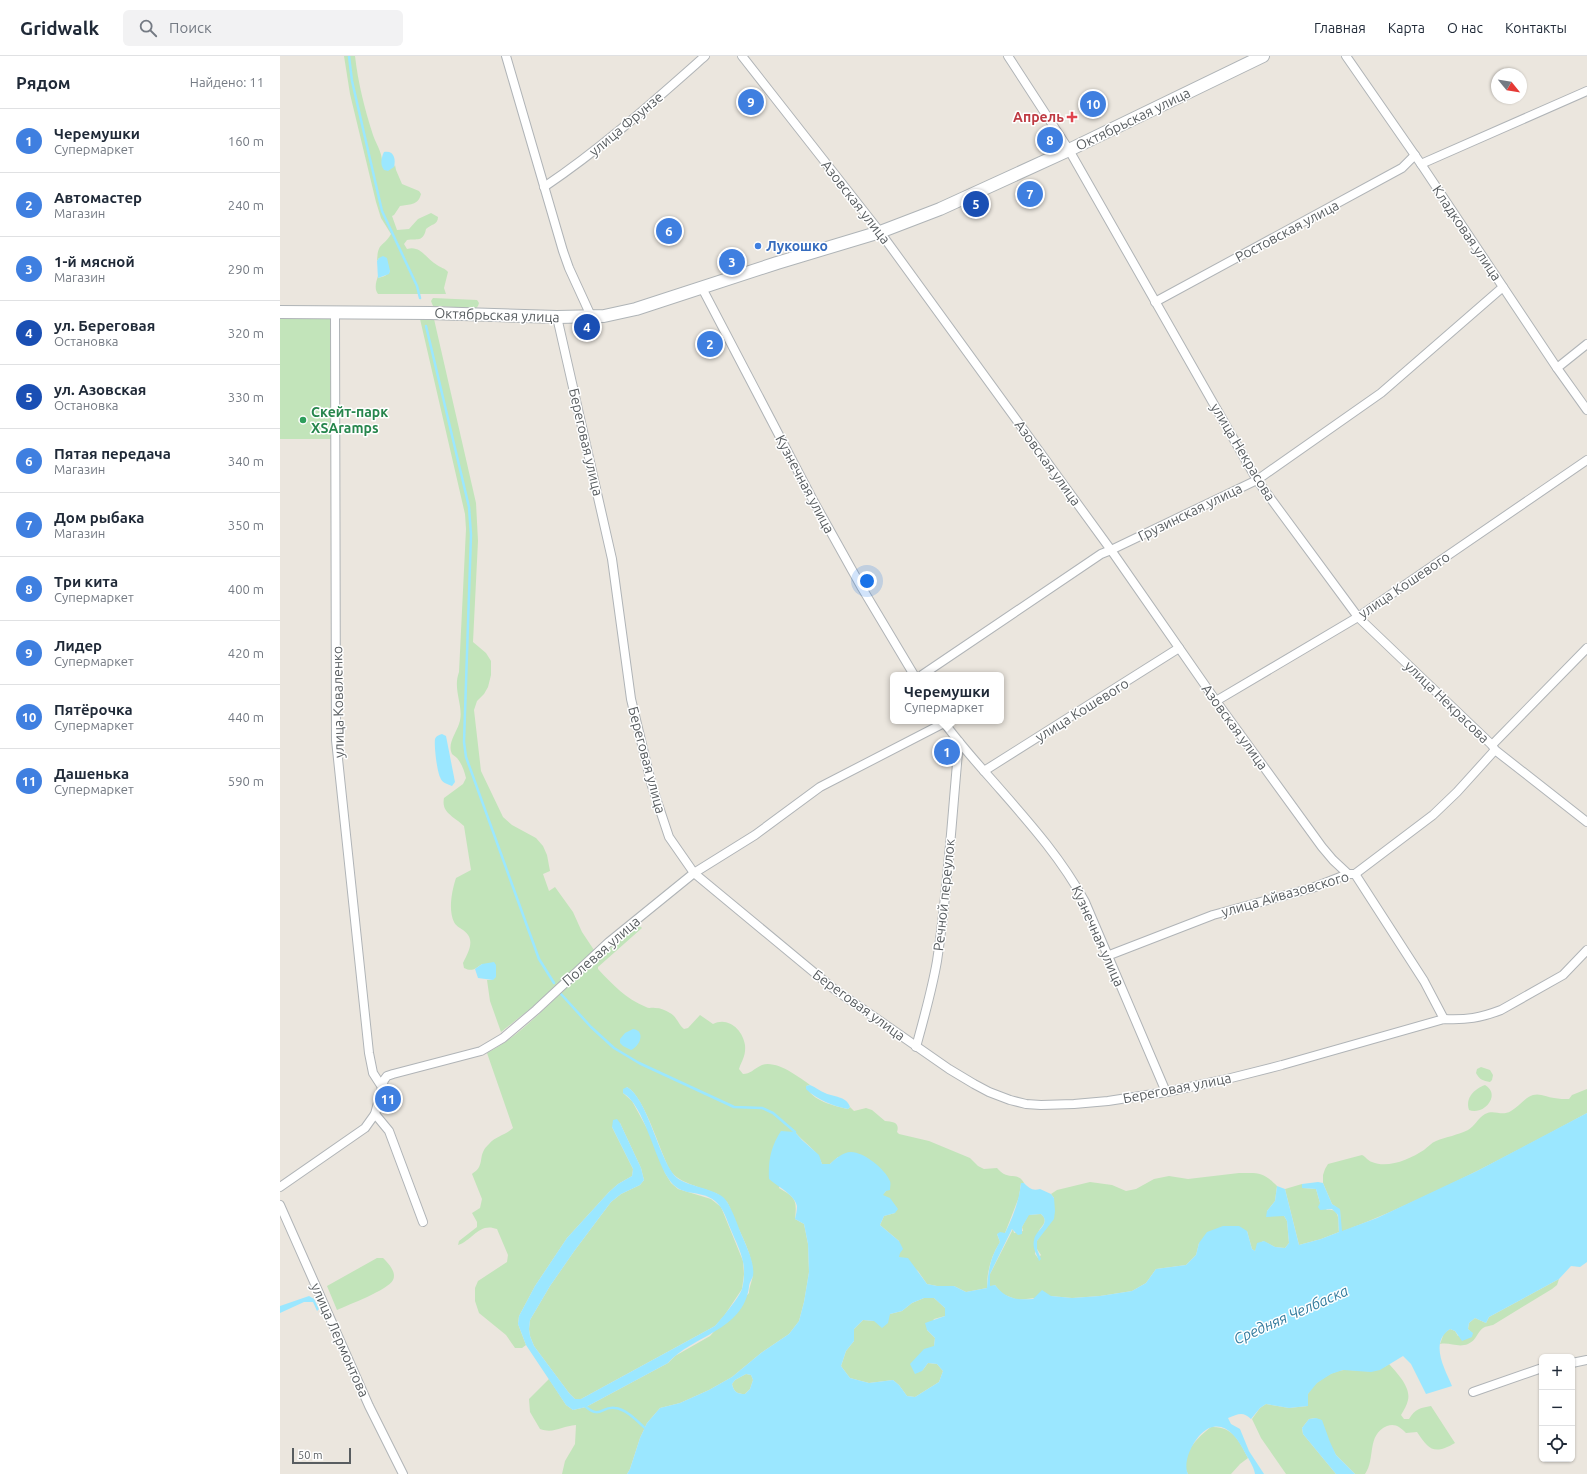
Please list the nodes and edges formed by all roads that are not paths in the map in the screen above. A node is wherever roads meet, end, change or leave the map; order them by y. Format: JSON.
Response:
{"nodes":[{"id":1,"x":506,"y":56,"type":"edge"},
{"id":2,"x":705,"y":56,"type":"edge"},
{"id":3,"x":742,"y":56,"type":"edge"},
{"id":4,"x":1008,"y":56,"type":"edge"},
{"id":5,"x":1264,"y":56,"type":"edge"},
{"id":6,"x":1346,"y":56,"type":"edge"},
{"id":7,"x":1587,"y":91,"type":"edge"},
{"id":8,"x":1068,"y":150,"type":"junction"},
{"id":9,"x":1415,"y":155,"type":"junction"},
{"id":10,"x":1420,"y":164,"type":"junction"},
{"id":11,"x":544,"y":187,"type":"junction"},
{"id":12,"x":880,"y":232,"type":"junction"},
{"id":13,"x":1503,"y":287,"type":"junction"},
{"id":14,"x":702,"y":288,"type":"junction"},
{"id":15,"x":1155,"y":302,"type":"junction"},
{"id":16,"x":280,"y":312,"type":"edge"},
{"id":17,"x":335,"y":313,"type":"junction"},
{"id":18,"x":591,"y":316,"type":"junction"},
{"id":19,"x":557,"y":317,"type":"junction"},
{"id":20,"x":1587,"y":344,"type":"edge"},
{"id":21,"x":1557,"y":368,"type":"junction"},
{"id":22,"x":1587,"y":410,"type":"edge"},
{"id":23,"x":1587,"y":460,"type":"edge"},
{"id":24,"x":1257,"y":480,"type":"junction"},
{"id":25,"x":1112,"y":550,"type":"junction"},
{"id":26,"x":1358,"y":617,"type":"junction"},
{"id":27,"x":1179,"y":648,"type":"junction"},
{"id":28,"x":1587,"y":648,"type":"edge"},
{"id":29,"x":912,"y":672,"type":"edge"},
{"id":30,"x":926,"y":672,"type":"edge"},
{"id":31,"x":1216,"y":701,"type":"junction"},
{"id":32,"x":940,"y":724,"type":"edge"},
{"id":33,"x":946,"y":724,"type":"edge"},
{"id":34,"x":959,"y":742,"type":"junction"},
{"id":35,"x":1494,"y":747,"type":"junction"},
{"id":36,"x":984,"y":771,"type":"junction"},
{"id":37,"x":1587,"y":822,"type":"edge"},
{"id":38,"x":694,"y":873,"type":"junction"},
{"id":39,"x":1352,"y":874,"type":"junction"},
{"id":40,"x":1587,"y":950,"type":"edge"},
{"id":41,"x":1108,"y":956,"type":"junction"},
{"id":42,"x":1444,"y":1019,"type":"junction"},
{"id":43,"x":916,"y":1047,"type":"junction"},
{"id":44,"x":382,"y":1087,"type":"junction"},
{"id":45,"x":1166,"y":1092,"type":"junction"},
{"id":46,"x":375,"y":1114,"type":"junction"},
{"id":47,"x":280,"y":1187,"type":"edge"},
{"id":48,"x":280,"y":1205,"type":"edge"},
{"id":49,"x":423,"y":1222,"type":"dead end"},
{"id":50,"x":1587,"y":1360,"type":"edge"},
{"id":51,"x":1575,"y":1362,"type":"edge"},
{"id":52,"x":1539,"y":1369,"type":"edge"},
{"id":53,"x":1473,"y":1392,"type":"dead end"},
{"id":54,"x":403,"y":1474,"type":"edge"}],
"edges":[{"from":1,"to":11,"type":"street"},
{"from":2,"to":11,"type":"street","name":"улица Фрунзе"},
{"from":3,"to":12,"type":"street","name":"Азовская улица"},
{"from":4,"to":8,"type":"street","name":"улица Некрасова"},
{"from":5,"to":8,"type":"street","name":"Октябрьская улица"},
{"from":6,"to":9,"type":"street","name":"Кладковая улица"},
{"from":7,"to":10,"type":"street"},
{"from":8,"to":12,"type":"street","name":"Октябрьская улица"},
{"from":8,"to":15,"type":"street","name":"улица Некрасова"},
{"from":9,"to":10,"type":"street","name":"Кладковая улица"},
{"from":9,"to":15,"type":"street","name":"Ростовская улица"},
{"from":10,"to":13,"type":"street","name":"Кладковая улица"},
{"from":11,"to":18,"type":"street"},
{"from":12,"to":14,"type":"street","name":"Октябрьская улица"},
{"from":12,"to":25,"type":"street","name":"Азовская улица"},
{"from":13,"to":21,"type":"street","name":"Кладковая улица"},
{"from":13,"to":24,"type":"street","name":"Грузинская улица"},
{"from":14,"to":18,"type":"street","name":"Октябрьская улица"},
{"from":14,"to":29,"type":"street","name":"Кузнечная улица"},
{"from":15,"to":24,"type":"street","name":"улица Некрасова"},
{"from":16,"to":17,"type":"street","name":"Октябрьская улица"},
{"from":17,"to":19,"type":"street","name":"Октябрьская улица"},
{"from":17,"to":44,"type":"street","name":"улица Коваленко"},
{"from":18,"to":19,"type":"street","name":"Октябрьская улица"},
{"from":19,"to":38,"type":"street","name":"Береговая улица"},
{"from":20,"to":21,"type":"street"},
{"from":21,"to":22,"type":"street","name":"Кладковая улица"},
{"from":23,"to":26,"type":"street","name":"улица Кошевого"},
{"from":24,"to":25,"type":"street","name":"Грузинская улица"},
{"from":24,"to":26,"type":"street","name":"улица Некрасова"},
{"from":25,"to":27,"type":"street","name":"Азовская улица"},
{"from":25,"to":30,"type":"street","name":"Грузинская улица"},
{"from":26,"to":31,"type":"street","name":"улица Кошевого"},
{"from":26,"to":35,"type":"street","name":"улица Некрасова"},
{"from":27,"to":31,"type":"street","name":"Азовская улица"},
{"from":27,"to":36,"type":"street","name":"улица Кошевого"},
{"from":28,"to":35,"type":"street","name":"улица Айвазовского"},
{"from":31,"to":39,"type":"street","name":"Азовская улица"},
{"from":32,"to":38,"type":"street","name":"Полевая улица"},
{"from":33,"to":34,"type":"street","name":"Кузнечная улица"},
{"from":34,"to":36,"type":"street","name":"Кузнечная улица"},
{"from":34,"to":43,"type":"street","name":"Речной переулок"},
{"from":35,"to":37,"type":"street","name":"улица Некрасова"},
{"from":35,"to":39,"type":"street","name":"улица Айвазовского"},
{"from":36,"to":41,"type":"street","name":"Кузнечная улица"},
{"from":38,"to":43,"type":"street","name":"Береговая улица"},
{"from":38,"to":44,"type":"street","name":"Полевая улица"},
{"from":39,"to":41,"type":"street","name":"улица Айвазовского"},
{"from":39,"to":42,"type":"street","name":"Азовская улица"},
{"from":40,"to":42,"type":"street","name":"Береговая улица"},
{"from":41,"to":45,"type":"street","name":"Кузнечная улица"},
{"from":42,"to":45,"type":"street","name":"Береговая улица"},
{"from":43,"to":45,"type":"street","name":"Береговая улица"},
{"from":44,"to":46,"type":"street","name":"Полевая улица"},
{"from":46,"to":47,"type":"street","name":"Полевая улица"},
{"from":46,"to":49,"type":"street"},
{"from":48,"to":54,"type":"street","name":"улица Лермонтова"},
{"from":50,"to":51,"type":"street"},
{"from":52,"to":53,"type":"street"}]}
